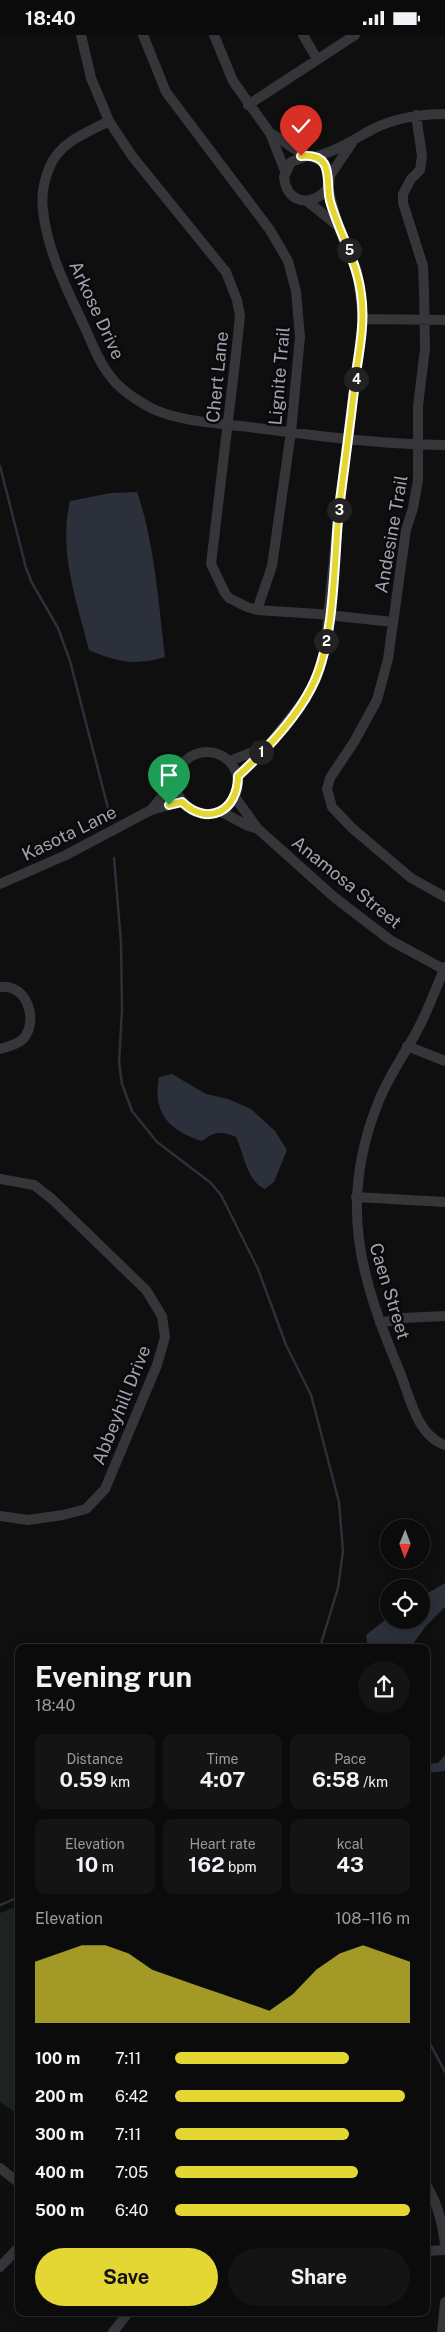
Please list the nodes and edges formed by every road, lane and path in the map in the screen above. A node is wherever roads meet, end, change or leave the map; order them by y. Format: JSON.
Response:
{"nodes":[{"id":1,"x":81,"y":35,"type":"edge"},
{"id":2,"x":143,"y":35,"type":"edge"},
{"id":3,"x":214,"y":35,"type":"edge"},
{"id":4,"x":303,"y":35,"type":"edge"},
{"id":5,"x":355,"y":35,"type":"edge"},
{"id":6,"x":317,"y":59,"type":"junction"},
{"id":7,"x":248,"y":105,"type":"junction"},
{"id":8,"x":445,"y":113,"type":"edge"},
{"id":9,"x":416,"y":115,"type":"junction"},
{"id":10,"x":109,"y":121,"type":"junction"},
{"id":11,"x":270,"y":133,"type":"junction"},
{"id":12,"x":352,"y":143,"type":"junction"},
{"id":13,"x":310,"y":156,"type":"junction"},
{"id":14,"x":285,"y":171,"type":"junction"},
{"id":15,"x":328,"y":182,"type":"junction"},
{"id":16,"x":307,"y":201,"type":"junction"},
{"id":17,"x":338,"y":226,"type":"junction"},
{"id":18,"x":363,"y":319,"type":"junction"},
{"id":19,"x":424,"y":320,"type":"junction"},
{"id":20,"x":445,"y":320,"type":"edge"},
{"id":21,"x":228,"y":424,"type":"junction"},
{"id":22,"x":291,"y":432,"type":"junction"},
{"id":23,"x":348,"y":438,"type":"junction"},
{"id":24,"x":418,"y":445,"type":"junction"},
{"id":25,"x":445,"y":445,"type":"edge"},
{"id":26,"x":257,"y":610,"type":"junction"},
{"id":27,"x":330,"y":615,"type":"junction"},
{"id":28,"x":393,"y":622,"type":"junction"},
{"id":29,"x":264,"y":747,"type":"junction"},
{"id":30,"x":230,"y":761,"type":"junction"},
{"id":31,"x":238,"y":776,"type":"junction"},
{"id":32,"x":176,"y":786,"type":"junction"},
{"id":33,"x":234,"y":796,"type":"junction"},
{"id":34,"x":182,"y":802,"type":"junction"},
{"id":35,"x":151,"y":810,"type":"junction"},
{"id":36,"x":222,"y":812,"type":"junction"},
{"id":37,"x":258,"y":829,"type":"junction"},
{"id":38,"x":0,"y":884,"type":"edge"},
{"id":39,"x":445,"y":897,"type":"edge"},
{"id":40,"x":445,"y":969,"type":"edge"},
{"id":41,"x":0,"y":987,"type":"edge"},
{"id":42,"x":407,"y":1046,"type":"junction"},
{"id":43,"x":0,"y":1049,"type":"edge"},
{"id":44,"x":445,"y":1061,"type":"edge"},
{"id":45,"x":0,"y":1179,"type":"edge"},
{"id":46,"x":356,"y":1197,"type":"junction"},
{"id":47,"x":445,"y":1202,"type":"edge"},
{"id":48,"x":445,"y":1316,"type":"edge"},
{"id":49,"x":380,"y":1323,"type":"junction"},
{"id":50,"x":445,"y":1445,"type":"edge"},
{"id":51,"x":0,"y":1516,"type":"edge"},
{"id":52,"x":0,"y":2168,"type":"edge"},
{"id":53,"x":15,"y":2180,"type":"edge"},
{"id":54,"x":430,"y":2191,"type":"edge"},
{"id":55,"x":445,"y":2244,"type":"edge"},
{"id":56,"x":445,"y":2250,"type":"edge"},
{"id":57,"x":15,"y":2251,"type":"edge"},
{"id":58,"x":430,"y":2251,"type":"edge"},
{"id":59,"x":0,"y":2267,"type":"edge"},
{"id":60,"x":445,"y":2302,"type":"edge"},
{"id":61,"x":126,"y":2316,"type":"edge"},
{"id":62,"x":114,"y":2332,"type":"edge"},
{"id":63,"x":442,"y":2332,"type":"edge"}],
"edges":[{"from":1,"to":10,"type":"street","name":"Chert Lane"},
{"from":2,"to":22,"type":"street","name":"Lignite Trail"},
{"from":3,"to":7,"type":"street"},
{"from":4,"to":6,"type":"street"},
{"from":5,"to":6,"type":"street"},
{"from":6,"to":7,"type":"street"},
{"from":7,"to":11,"type":"street"},
{"from":8,"to":9,"type":"street"},
{"from":9,"to":12,"type":"street"},
{"from":9,"to":19,"type":"street","name":"Andesine Trail"},
{"from":10,"to":21,"type":"street","name":"Chert Lane"},
{"from":10,"to":21,"type":"street","name":"Arkose Drive"},
{"from":11,"to":13,"type":"street"},
{"from":11,"to":14,"type":"street"},
{"from":12,"to":13,"type":"street"},
{"from":12,"to":15,"type":"street"},
{"from":13,"to":14,"type":"street"},
{"from":13,"to":15,"type":"street"},
{"from":14,"to":16,"type":"street"},
{"from":15,"to":16,"type":"street"},
{"from":15,"to":17,"type":"street"},
{"from":16,"to":17,"type":"street"},
{"from":17,"to":18,"type":"street"},
{"from":18,"to":19,"type":"street"},
{"from":18,"to":23,"type":"street"},
{"from":19,"to":20,"type":"street"},
{"from":19,"to":24,"type":"street","name":"Andesine Trail"},
{"from":21,"to":22,"type":"street","name":"Arkose Drive"},
{"from":21,"to":26,"type":"street","name":"Chert Lane"},
{"from":22,"to":23,"type":"street","name":"Arkose Drive"},
{"from":22,"to":26,"type":"street","name":"Lignite Trail"},
{"from":23,"to":24,"type":"street","name":"Arkose Drive"},
{"from":23,"to":27,"type":"street"},
{"from":24,"to":25,"type":"street","name":"Arkose Drive"},
{"from":24,"to":28,"type":"street","name":"Andesine Trail"},
{"from":26,"to":27,"type":"street","name":"Chert Lane"},
{"from":27,"to":28,"type":"street","name":"Chert Lane"},
{"from":27,"to":29,"type":"street"},
{"from":28,"to":39,"type":"street","name":"Andesine Trail"},
{"from":29,"to":30,"type":"street"},
{"from":29,"to":31,"type":"street"},
{"from":30,"to":31,"type":"street"},
{"from":30,"to":32,"type":"street"},
{"from":31,"to":33,"type":"street"},
{"from":32,"to":34,"type":"street"},
{"from":32,"to":35,"type":"street","name":"Kasota Lane"},
{"from":33,"to":36,"type":"street"},
{"from":33,"to":37,"type":"street","name":"Anamosa Street"},
{"from":34,"to":35,"type":"street","name":"Kasota Lane"},
{"from":34,"to":36,"type":"street"},
{"from":35,"to":38,"type":"street","name":"Kasota Lane"},
{"from":36,"to":37,"type":"street","name":"Anamosa Street"},
{"from":37,"to":40,"type":"street","name":"Anamosa Street"},
{"from":40,"to":42,"type":"street","name":"Caen Street"},
{"from":41,"to":43,"type":"street"},
{"from":42,"to":44,"type":"street"},
{"from":42,"to":46,"type":"street","name":"Caen Street"},
{"from":45,"to":51,"type":"street","name":"Abbeyhill Drive"},
{"from":46,"to":47,"type":"street"},
{"from":46,"to":49,"type":"street","name":"Caen Street"},
{"from":48,"to":49,"type":"street"},
{"from":49,"to":50,"type":"street","name":"Caen Street"},
{"from":52,"to":53,"type":"street"},
{"from":54,"to":55,"type":"street"},
{"from":56,"to":58,"type":"street"},
{"from":57,"to":59,"type":"street"},
{"from":60,"to":63,"type":"street"},
{"from":61,"to":62,"type":"street"}]}
